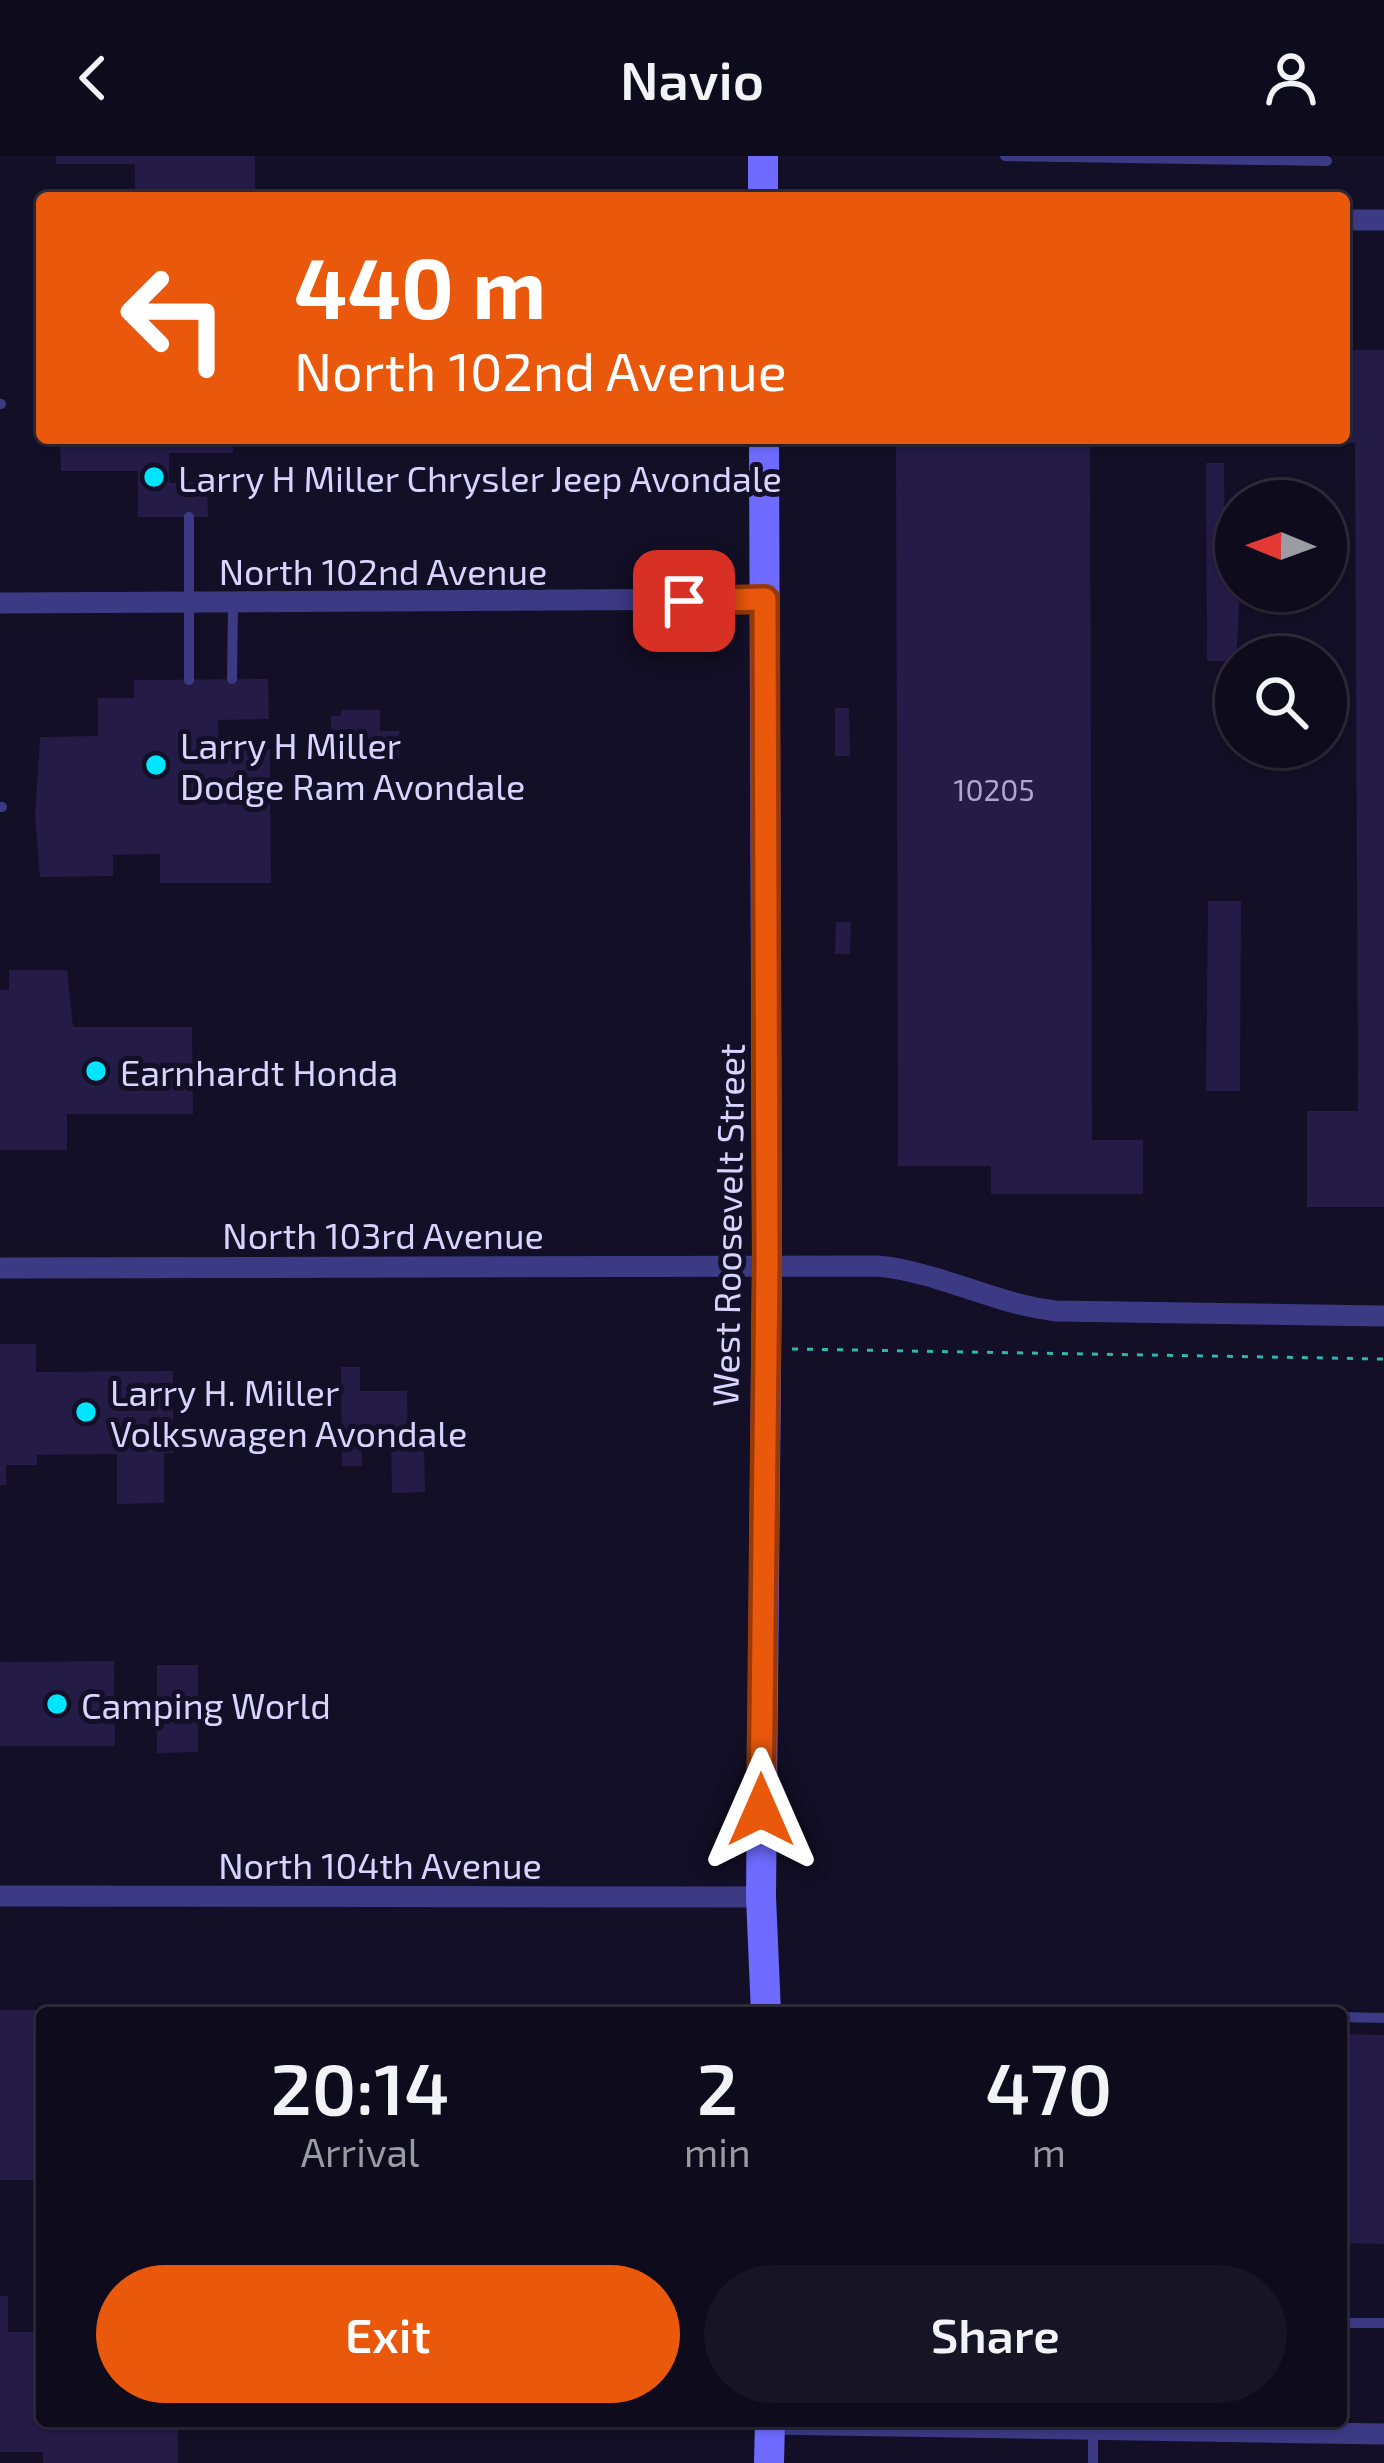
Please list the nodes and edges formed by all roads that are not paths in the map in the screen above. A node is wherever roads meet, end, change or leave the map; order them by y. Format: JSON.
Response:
{"nodes":[{"id":1,"x":763,"y":156,"type":"edge"},
{"id":2,"x":1005,"y":156,"type":"edge"},
{"id":3,"x":1327,"y":161,"type":"dead end"},
{"id":4,"x":763,"y":192,"type":"edge"},
{"id":5,"x":1350,"y":220,"type":"edge"},
{"id":6,"x":1384,"y":220,"type":"edge"},
{"id":7,"x":764,"y":444,"type":"edge"},
{"id":8,"x":189,"y":517,"type":"dead end"},
{"id":9,"x":765,"y":599,"type":"junction"},
{"id":10,"x":0,"y":603,"type":"edge"},
{"id":11,"x":191,"y":603,"type":"junction"},
{"id":12,"x":233,"y":603,"type":"junction"},
{"id":13,"x":189,"y":680,"type":"dead end"},
{"id":14,"x":232,"y":680,"type":"dead end"},
{"id":15,"x":767,"y":1264,"type":"junction"},
{"id":16,"x":0,"y":1268,"type":"edge"},
{"id":17,"x":1384,"y":1316,"type":"edge"},
{"id":18,"x":0,"y":1896,"type":"edge"},
{"id":19,"x":760,"y":1897,"type":"junction"},
{"id":20,"x":766,"y":2007,"type":"edge"},
{"id":21,"x":1347,"y":2017,"type":"edge"},
{"id":22,"x":1384,"y":2018,"type":"edge"},
{"id":23,"x":1347,"y":2323,"type":"edge"},
{"id":24,"x":1384,"y":2324,"type":"edge"},
{"id":25,"x":770,"y":2427,"type":"edge"},
{"id":26,"x":1001,"y":2427,"type":"edge"},
{"id":27,"x":1093,"y":2429,"type":"junction"},
{"id":28,"x":1384,"y":2434,"type":"edge"},
{"id":29,"x":769,"y":2463,"type":"edge"},
{"id":30,"x":1093,"y":2463,"type":"edge"}],
"edges":[{"from":1,"to":4,"type":"street"},
{"from":2,"to":3,"type":"lane"},
{"from":5,"to":6,"type":"street"},
{"from":7,"to":9,"type":"street","name":"West Roosevelt Street"},
{"from":8,"to":11,"type":"lane"},
{"from":9,"to":12,"type":"street","name":"North 102nd Avenue"},
{"from":9,"to":15,"type":"street","name":"West Roosevelt Street"},
{"from":10,"to":11,"type":"street","name":"North 102nd Avenue"},
{"from":11,"to":12,"type":"street","name":"North 102nd Avenue"},
{"from":11,"to":13,"type":"lane"},
{"from":12,"to":14,"type":"lane"},
{"from":15,"to":16,"type":"street","name":"North 103rd Avenue"},
{"from":15,"to":17,"type":"street","name":"North 103rd Avenue"},
{"from":15,"to":19,"type":"street","name":"West Roosevelt Street"},
{"from":18,"to":19,"type":"street","name":"North 104th Avenue"},
{"from":19,"to":20,"type":"street","name":"West Roosevelt Street"},
{"from":21,"to":22,"type":"lane"},
{"from":23,"to":24,"type":"lane"},
{"from":25,"to":29,"type":"street"},
{"from":26,"to":27,"type":"street"},
{"from":27,"to":28,"type":"street"},
{"from":27,"to":30,"type":"lane"}]}
